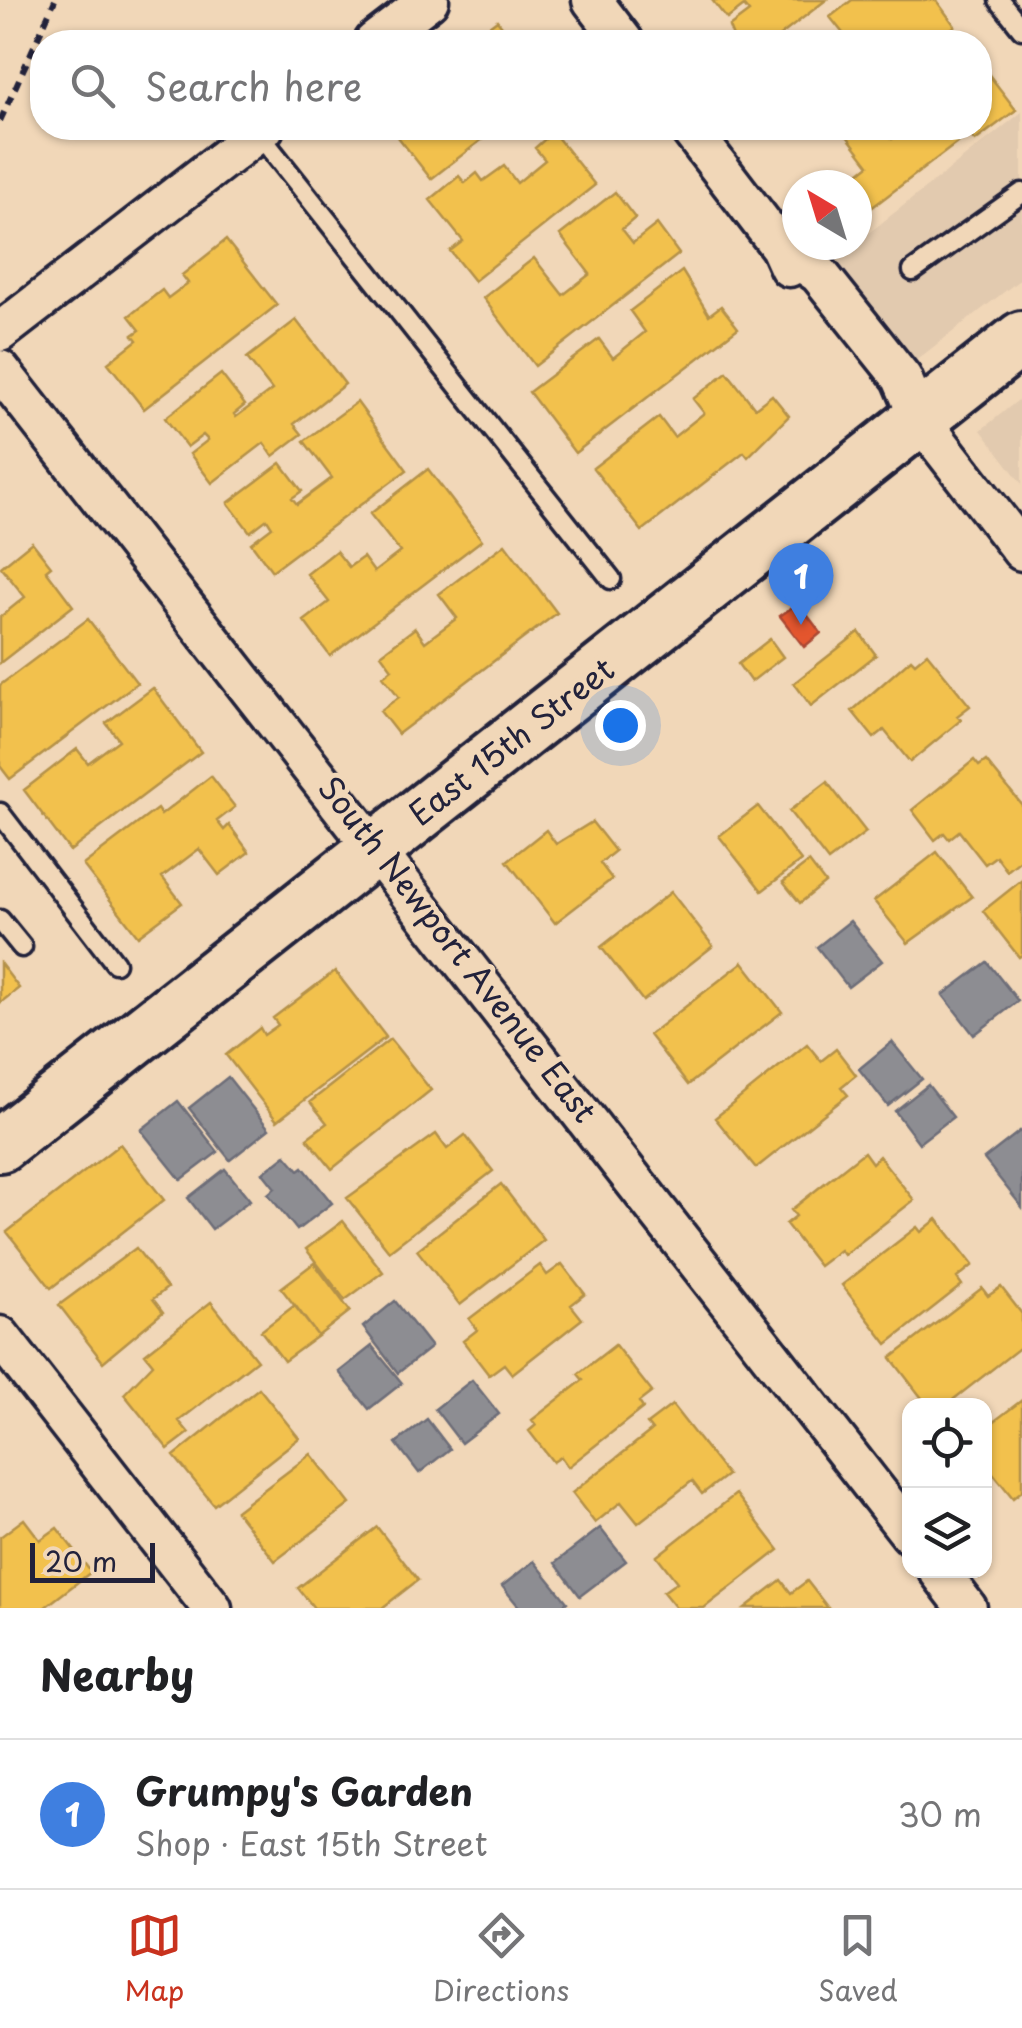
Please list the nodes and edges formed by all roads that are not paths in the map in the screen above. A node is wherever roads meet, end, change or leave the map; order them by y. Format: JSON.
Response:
{"nodes":[{"id":1,"x":429,"y":0,"type":"edge"},
{"id":2,"x":592,"y":0,"type":"edge"},
{"id":3,"x":1000,"y":0,"type":"edge"},
{"id":4,"x":1022,"y":29,"type":"edge"},
{"id":5,"x":390,"y":30,"type":"edge"},
{"id":6,"x":615,"y":30,"type":"edge"},
{"id":7,"x":248,"y":140,"type":"edge"},
{"id":8,"x":269,"y":140,"type":"edge"},
{"id":9,"x":698,"y":140,"type":"edge"},
{"id":10,"x":1022,"y":192,"type":"edge"},
{"id":11,"x":913,"y":271,"type":"dead end"},
{"id":12,"x":0,"y":332,"type":"edge"},
{"id":13,"x":1022,"y":338,"type":"edge"},
{"id":14,"x":0,"y":370,"type":"edge"},
{"id":15,"x":919,"y":418,"type":"junction"},
{"id":16,"x":1022,"y":551,"type":"edge"},
{"id":17,"x":610,"y":579,"type":"dead end"},
{"id":18,"x":0,"y":813,"type":"edge"},
{"id":19,"x":378,"y":848,"type":"junction"},
{"id":20,"x":0,"y":920,"type":"edge"},
{"id":21,"x":22,"y":946,"type":"dead end"},
{"id":22,"x":115,"y":962,"type":"dead end"},
{"id":23,"x":0,"y":1145,"type":"edge"},
{"id":24,"x":0,"y":1336,"type":"edge"},
{"id":25,"x":902,"y":1524,"type":"edge"},
{"id":26,"x":944,"y":1578,"type":"edge"},
{"id":27,"x":212,"y":1608,"type":"edge"},
{"id":28,"x":967,"y":1608,"type":"edge"}],
"edges":[{"from":1,"to":5,"type":"street"},
{"from":2,"to":6,"type":"street"},
{"from":3,"to":4,"type":"lane"},
{"from":7,"to":12,"type":"street"},
{"from":8,"to":17,"type":"lane"},
{"from":9,"to":15,"type":"street"},
{"from":10,"to":11,"type":"lane"},
{"from":13,"to":15,"type":"main road","name":"East 15th Street"},
{"from":14,"to":19,"type":"street","name":"South Newport Avenue East"},
{"from":15,"to":16,"type":"street"},
{"from":15,"to":19,"type":"main road","name":"East 15th Street"},
{"from":18,"to":22,"type":"lane"},
{"from":19,"to":23,"type":"main road","name":"East 15th Street"},
{"from":19,"to":25,"type":"street","name":"South Newport Avenue East"},
{"from":20,"to":21,"type":"lane"},
{"from":24,"to":27,"type":"street"},
{"from":26,"to":28,"type":"street"}]}
